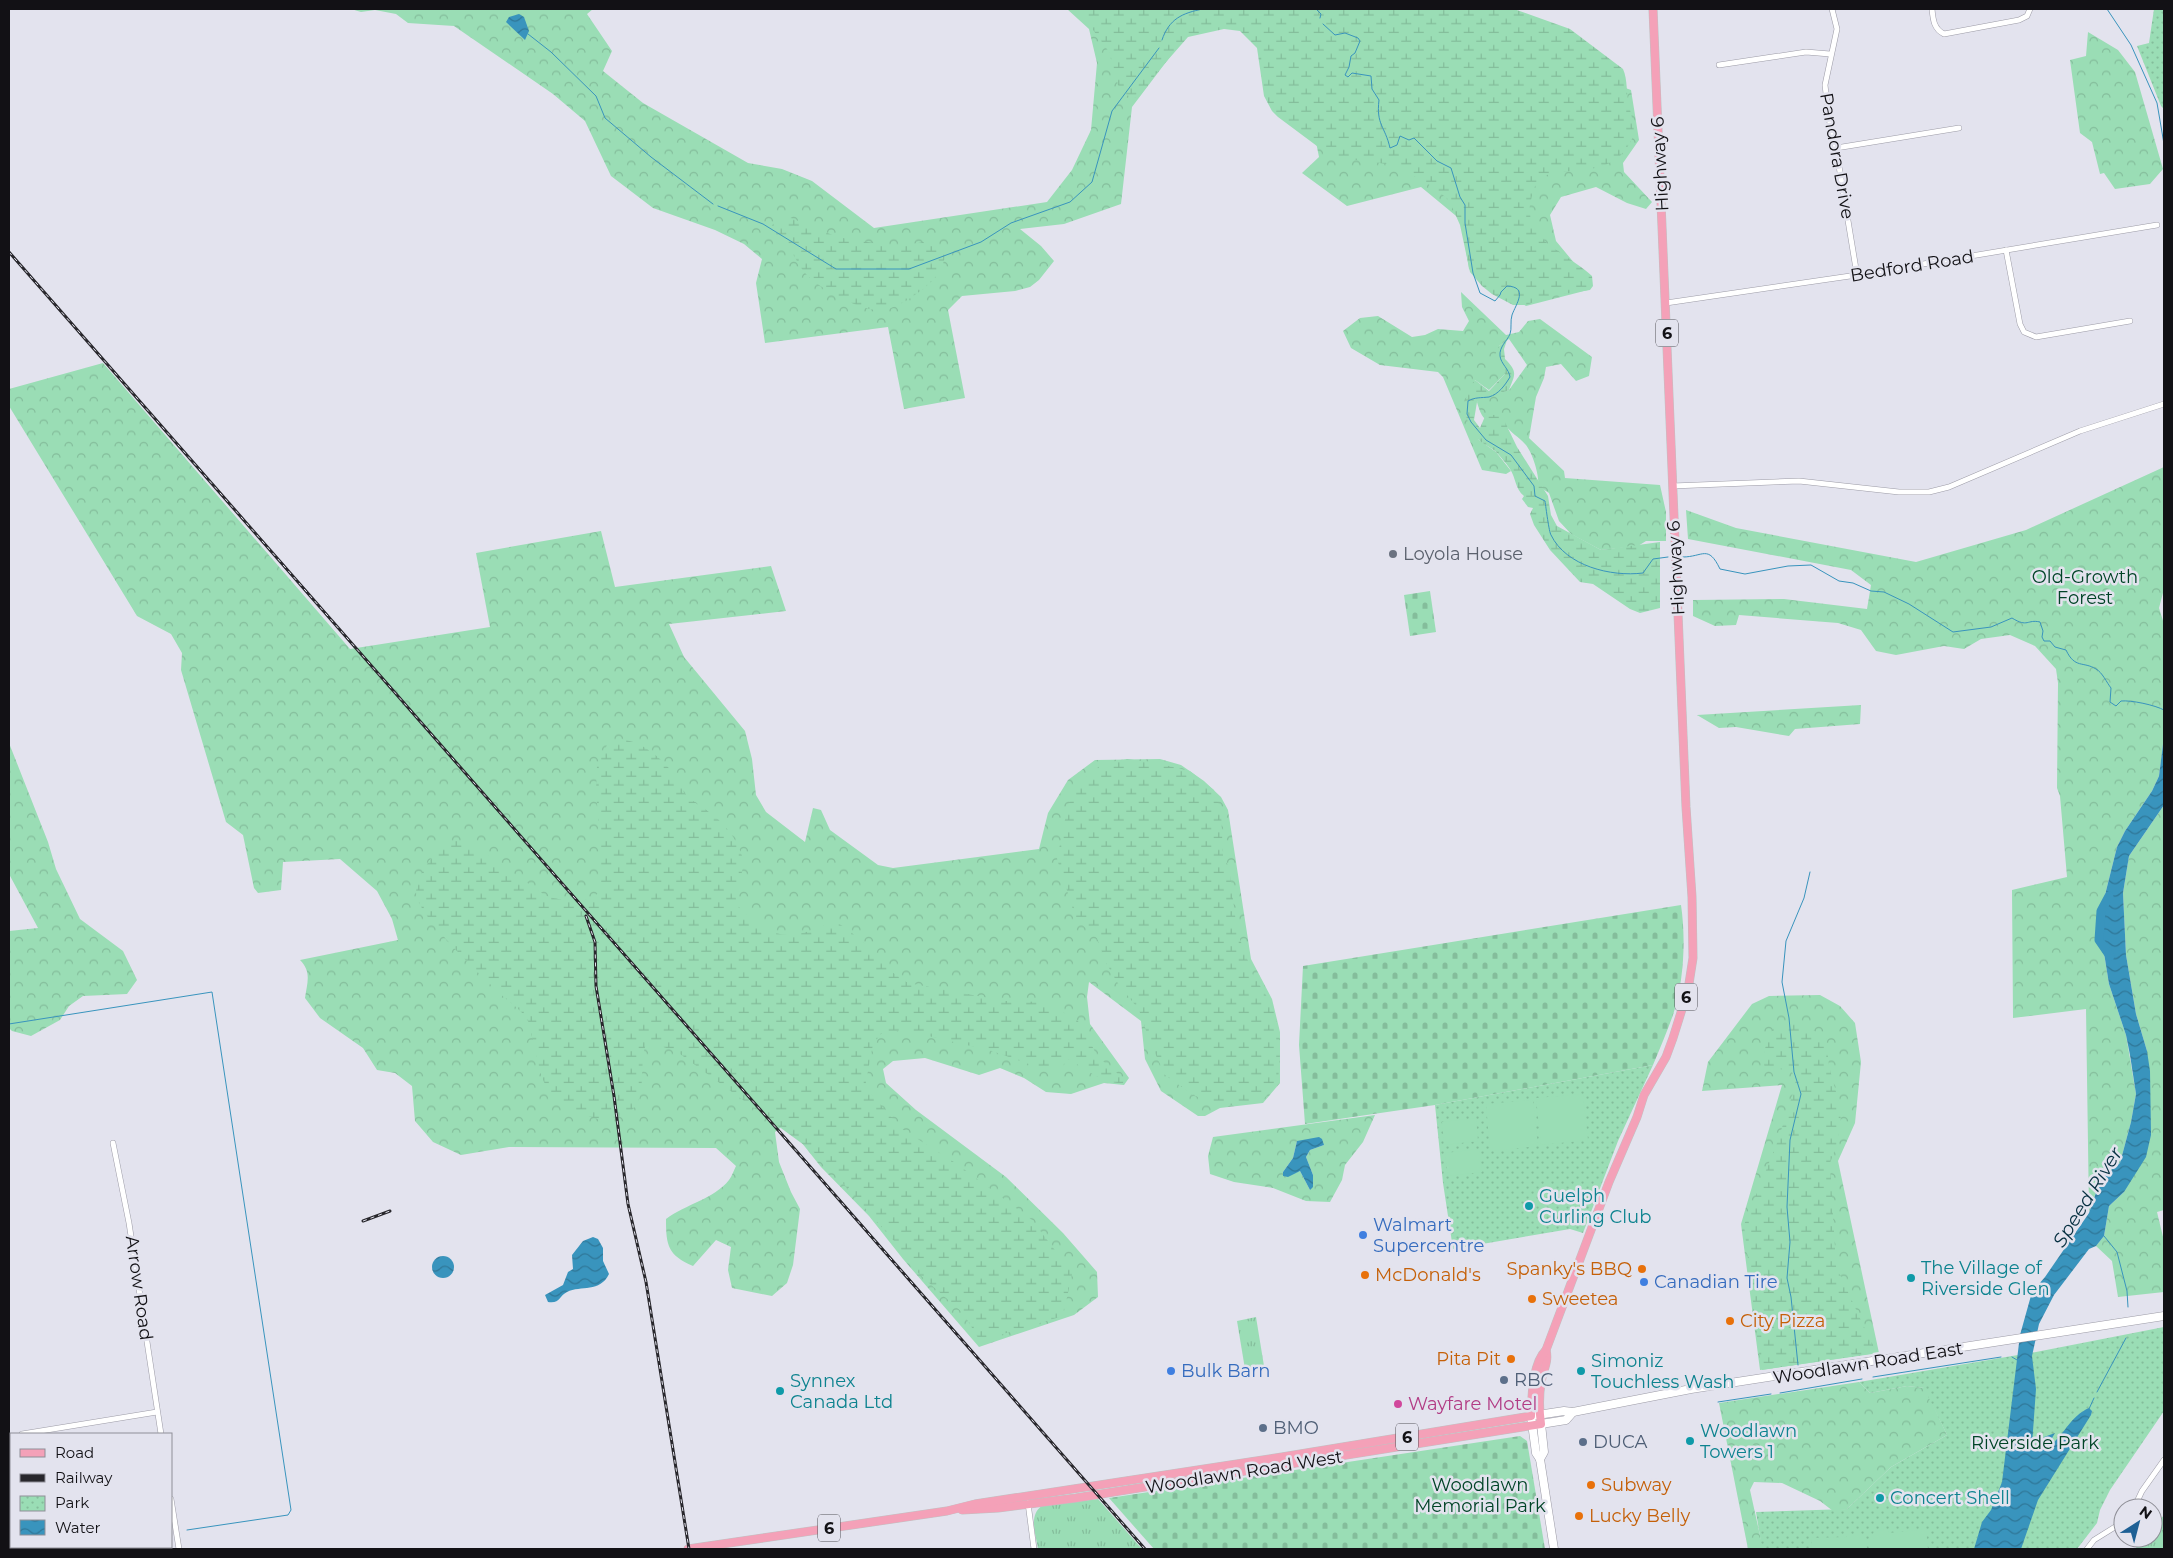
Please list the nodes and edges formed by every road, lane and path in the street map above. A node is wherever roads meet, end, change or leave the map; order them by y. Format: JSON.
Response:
{"nodes":[{"id":1,"x":1653,"y":9,"type":"edge"},
{"id":2,"x":1832,"y":9,"type":"edge"},
{"id":3,"x":1932,"y":9,"type":"edge"},
{"id":4,"x":2030,"y":9,"type":"edge"},
{"id":5,"x":1830,"y":54,"type":"junction"},
{"id":6,"x":1719,"y":65,"type":"dead end"},
{"id":7,"x":1959,"y":128,"type":"dead end"},
{"id":8,"x":1836,"y":148,"type":"junction"},
{"id":9,"x":2157,"y":225,"type":"dead end"},
{"id":10,"x":2006,"y":250,"type":"junction"},
{"id":11,"x":1857,"y":275,"type":"junction"},
{"id":12,"x":1666,"y":302,"type":"junction"},
{"id":13,"x":2130,"y":321,"type":"dead end"},
{"id":14,"x":2164,"y":404,"type":"edge"},
{"id":15,"x":1672,"y":486,"type":"junction"},
{"id":16,"x":113,"y":1143,"type":"dead end"},
{"id":17,"x":2164,"y":1316,"type":"edge"},
{"id":18,"x":1546,"y":1350,"type":"junction"},
{"id":19,"x":157,"y":1412,"type":"junction"},
{"id":20,"x":1573,"y":1412,"type":"junction"},
{"id":21,"x":1540,"y":1414,"type":"junction"},
{"id":22,"x":1531,"y":1416,"type":"junction"},
{"id":23,"x":1541,"y":1424,"type":"junction"},
{"id":24,"x":1532,"y":1425,"type":"junction"},
{"id":25,"x":28,"y":1433,"type":"edge"},
{"id":26,"x":161,"y":1433,"type":"edge"},
{"id":27,"x":1540,"y":1459,"type":"junction"},
{"id":28,"x":2164,"y":1460,"type":"edge"},
{"id":29,"x":2139,"y":1498,"type":"edge"},
{"id":30,"x":1027,"y":1500,"type":"junction"},
{"id":31,"x":172,"y":1505,"type":"edge"},
{"id":32,"x":2113,"y":1528,"type":"edge"},
{"id":33,"x":711,"y":1548,"type":"edge"},
{"id":34,"x":180,"y":1549,"type":"edge"},
{"id":35,"x":688,"y":1549,"type":"edge"},
{"id":36,"x":1034,"y":1549,"type":"edge"},
{"id":37,"x":1554,"y":1549,"type":"edge"},
{"id":38,"x":2087,"y":1549,"type":"edge"}],
"edges":[{"from":1,"to":12,"type":"main road","name":"Highway 6","number":"6"},
{"from":2,"to":5,"type":"street","name":"Pandora Drive"},
{"from":3,"to":4,"type":"street"},
{"from":5,"to":6,"type":"street"},
{"from":5,"to":8,"type":"street","name":"Pandora Drive"},
{"from":7,"to":8,"type":"street"},
{"from":8,"to":11,"type":"street","name":"Pandora Drive"},
{"from":9,"to":10,"type":"street","name":"Bedford Road"},
{"from":10,"to":11,"type":"street","name":"Bedford Road"},
{"from":10,"to":13,"type":"street"},
{"from":11,"to":12,"type":"street","name":"Bedford Road"},
{"from":12,"to":15,"type":"main road","name":"Highway 6","number":"6"},
{"from":14,"to":15,"type":"street"},
{"from":15,"to":18,"type":"main road","name":"Highway 6","number":"6"},
{"from":16,"to":19,"type":"street","name":"Arrow Road"},
{"from":17,"to":20,"type":"main road","name":"Woodlawn Road East"},
{"from":18,"to":21,"type":"main road"},
{"from":18,"to":22,"type":"main road"},
{"from":19,"to":25,"type":"street"},
{"from":19,"to":26,"type":"street","name":"Arrow Road"},
{"from":20,"to":21,"type":"main road","name":"Woodlawn Road East"},
{"from":20,"to":23,"type":"main road","name":"Woodlawn Road East"},
{"from":21,"to":22,"type":"main road","name":"Woodlawn Road East"},
{"from":21,"to":23,"type":"main road"},
{"from":22,"to":24,"type":"main road"},
{"from":22,"to":30,"type":"main road","name":"Woodlawn Road West","number":"6"},
{"from":23,"to":24,"type":"main road","name":"Woodlawn Road West"},
{"from":23,"to":27,"type":"main road"},
{"from":24,"to":27,"type":"main road"},
{"from":24,"to":30,"type":"main road","name":"Woodlawn Road West","number":"6"},
{"from":27,"to":37,"type":"main road"},
{"from":28,"to":29,"type":"street"},
{"from":30,"to":33,"type":"main road","name":"Woodlawn Road West","number":"6"},
{"from":30,"to":36,"type":"street"},
{"from":31,"to":34,"type":"street"},
{"from":32,"to":38,"type":"street"},
{"from":33,"to":35,"type":"main road","name":"Woodlawn Road West","number":"6"}]}
